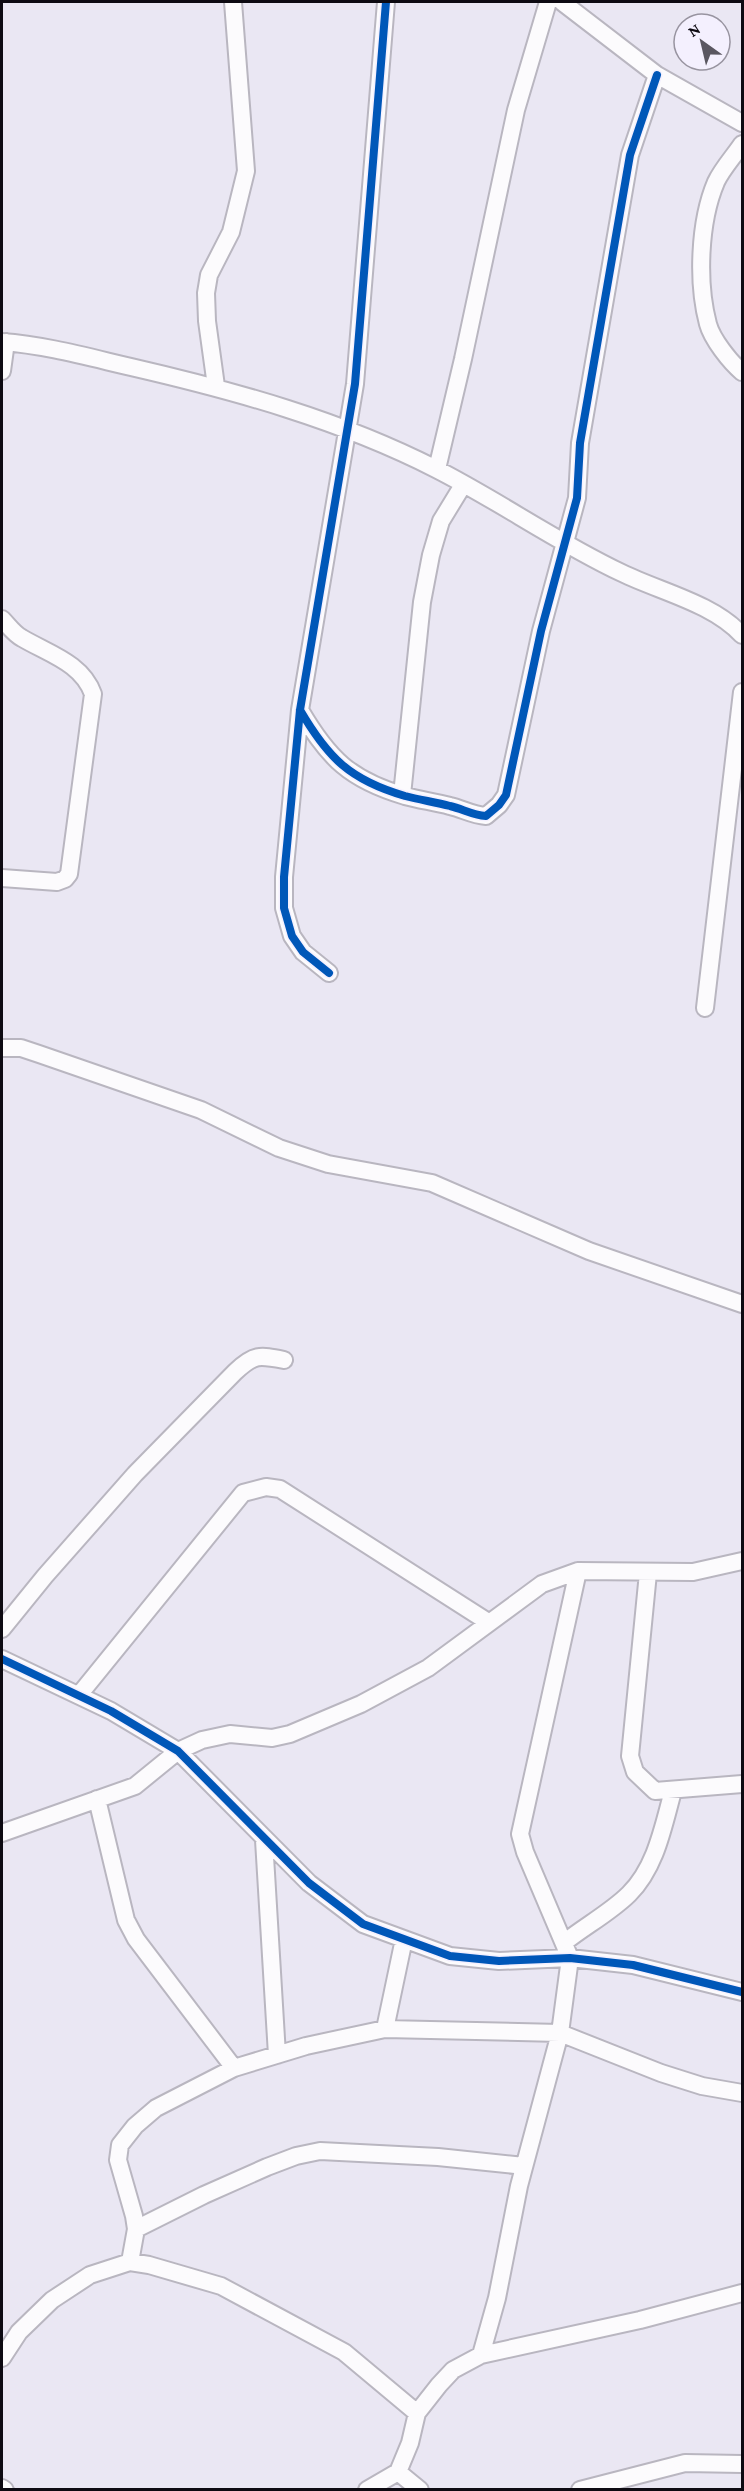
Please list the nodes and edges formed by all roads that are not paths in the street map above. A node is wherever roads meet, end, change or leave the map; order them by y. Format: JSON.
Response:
{"nodes":[{"id":1,"x":233,"y":2,"type":"edge"},
{"id":2,"x":386,"y":2,"type":"edge"},
{"id":3,"x":548,"y":2,"type":"edge"},
{"id":4,"x":562,"y":2,"type":"edge"},
{"id":5,"x":657,"y":75,"type":"junction"},
{"id":6,"x":742,"y":123,"type":"edge"},
{"id":7,"x":742,"y":144,"type":"edge"},
{"id":8,"x":4,"y":342,"type":"edge"},
{"id":9,"x":2,"y":371,"type":"edge"},
{"id":10,"x":742,"y":372,"type":"edge"},
{"id":11,"x":216,"y":386,"type":"junction"},
{"id":12,"x":347,"y":429,"type":"junction"},
{"id":13,"x":437,"y":469,"type":"junction"},
{"id":14,"x":463,"y":485,"type":"junction"},
{"id":15,"x":567,"y":542,"type":"junction"},
{"id":16,"x":2,"y":619,"type":"edge"},
{"id":17,"x":739,"y":624,"type":"edge"},
{"id":18,"x":742,"y":692,"type":"edge"},
{"id":19,"x":300,"y":710,"type":"junction"},
{"id":20,"x":402,"y":795,"type":"junction"},
{"id":21,"x":2,"y":878,"type":"edge"},
{"id":22,"x":329,"y":973,"type":"dead end"},
{"id":23,"x":705,"y":1008,"type":"dead end"},
{"id":24,"x":2,"y":1048,"type":"edge"},
{"id":25,"x":742,"y":1304,"type":"edge"},
{"id":26,"x":284,"y":1360,"type":"dead end"},
{"id":27,"x":742,"y":1561,"type":"edge"},
{"id":28,"x":578,"y":1571,"type":"junction"},
{"id":29,"x":648,"y":1572,"type":"junction"},
{"id":30,"x":488,"y":1622,"type":"junction"},
{"id":31,"x":2,"y":1629,"type":"edge"},
{"id":32,"x":2,"y":1659,"type":"edge"},
{"id":33,"x":79,"y":1695,"type":"junction"},
{"id":34,"x":178,"y":1751,"type":"junction"},
{"id":35,"x":742,"y":1782,"type":"edge"},
{"id":36,"x":673,"y":1791,"type":"junction"},
{"id":37,"x":97,"y":1799,"type":"junction"},
{"id":38,"x":2,"y":1833,"type":"edge"},
{"id":39,"x":264,"y":1840,"type":"junction"},
{"id":40,"x":404,"y":1939,"type":"junction"},
{"id":41,"x":567,"y":1950,"type":"junction"},
{"id":42,"x":742,"y":1992,"type":"edge"},
{"id":43,"x":385,"y":2029,"type":"junction"},
{"id":44,"x":560,"y":2033,"type":"junction"},
{"id":45,"x":277,"y":2055,"type":"junction"},
{"id":46,"x":234,"y":2068,"type":"junction"},
{"id":47,"x":742,"y":2093,"type":"edge"},
{"id":48,"x":524,"y":2166,"type":"junction"},
{"id":49,"x":136,"y":2229,"type":"junction"},
{"id":50,"x":130,"y":2262,"type":"junction"},
{"id":51,"x":742,"y":2293,"type":"edge"},
{"id":52,"x":481,"y":2355,"type":"junction"},
{"id":53,"x":2,"y":2358,"type":"edge"},
{"id":54,"x":417,"y":2413,"type":"junction"},
{"id":55,"x":742,"y":2464,"type":"edge"},
{"id":56,"x":399,"y":2472,"type":"junction"},
{"id":57,"x":367,"y":2490,"type":"edge"},
{"id":58,"x":420,"y":2490,"type":"edge"},
{"id":59,"x":580,"y":2490,"type":"edge"}],
"edges":[{"from":1,"to":11,"type":"street"},
{"from":2,"to":12,"type":"street"},
{"from":3,"to":13,"type":"street"},
{"from":4,"to":5,"type":"street"},
{"from":5,"to":6,"type":"street"},
{"from":5,"to":15,"type":"street"},
{"from":7,"to":10,"type":"street"},
{"from":8,"to":9,"type":"street"},
{"from":8,"to":11,"type":"street"},
{"from":11,"to":12,"type":"street"},
{"from":12,"to":13,"type":"street"},
{"from":12,"to":19,"type":"street"},
{"from":13,"to":14,"type":"street"},
{"from":14,"to":15,"type":"street"},
{"from":14,"to":20,"type":"street"},
{"from":15,"to":17,"type":"street"},
{"from":15,"to":20,"type":"street"},
{"from":16,"to":21,"type":"street"},
{"from":18,"to":23,"type":"street"},
{"from":19,"to":20,"type":"street"},
{"from":19,"to":22,"type":"street"},
{"from":24,"to":25,"type":"street"},
{"from":26,"to":31,"type":"street"},
{"from":27,"to":29,"type":"street"},
{"from":28,"to":29,"type":"street"},
{"from":28,"to":30,"type":"street"},
{"from":28,"to":41,"type":"street"},
{"from":29,"to":36,"type":"street"},
{"from":30,"to":33,"type":"street"},
{"from":30,"to":34,"type":"street"},
{"from":32,"to":33,"type":"street"},
{"from":33,"to":34,"type":"street"},
{"from":34,"to":37,"type":"street"},
{"from":34,"to":39,"type":"street"},
{"from":35,"to":36,"type":"street"},
{"from":36,"to":41,"type":"street"},
{"from":37,"to":38,"type":"street"},
{"from":37,"to":46,"type":"street"},
{"from":39,"to":40,"type":"street"},
{"from":39,"to":45,"type":"street"},
{"from":40,"to":41,"type":"street"},
{"from":40,"to":43,"type":"street"},
{"from":41,"to":42,"type":"street"},
{"from":41,"to":44,"type":"street"},
{"from":43,"to":44,"type":"street"},
{"from":43,"to":45,"type":"street"},
{"from":44,"to":47,"type":"street"},
{"from":44,"to":48,"type":"street"},
{"from":45,"to":46,"type":"street"},
{"from":46,"to":49,"type":"street"},
{"from":48,"to":49,"type":"street"},
{"from":48,"to":52,"type":"street"},
{"from":49,"to":50,"type":"street"},
{"from":50,"to":53,"type":"street"},
{"from":50,"to":54,"type":"street"},
{"from":51,"to":52,"type":"street"},
{"from":52,"to":54,"type":"street"},
{"from":54,"to":56,"type":"street"},
{"from":55,"to":59,"type":"street"},
{"from":56,"to":57,"type":"street"},
{"from":56,"to":58,"type":"street"}]}
